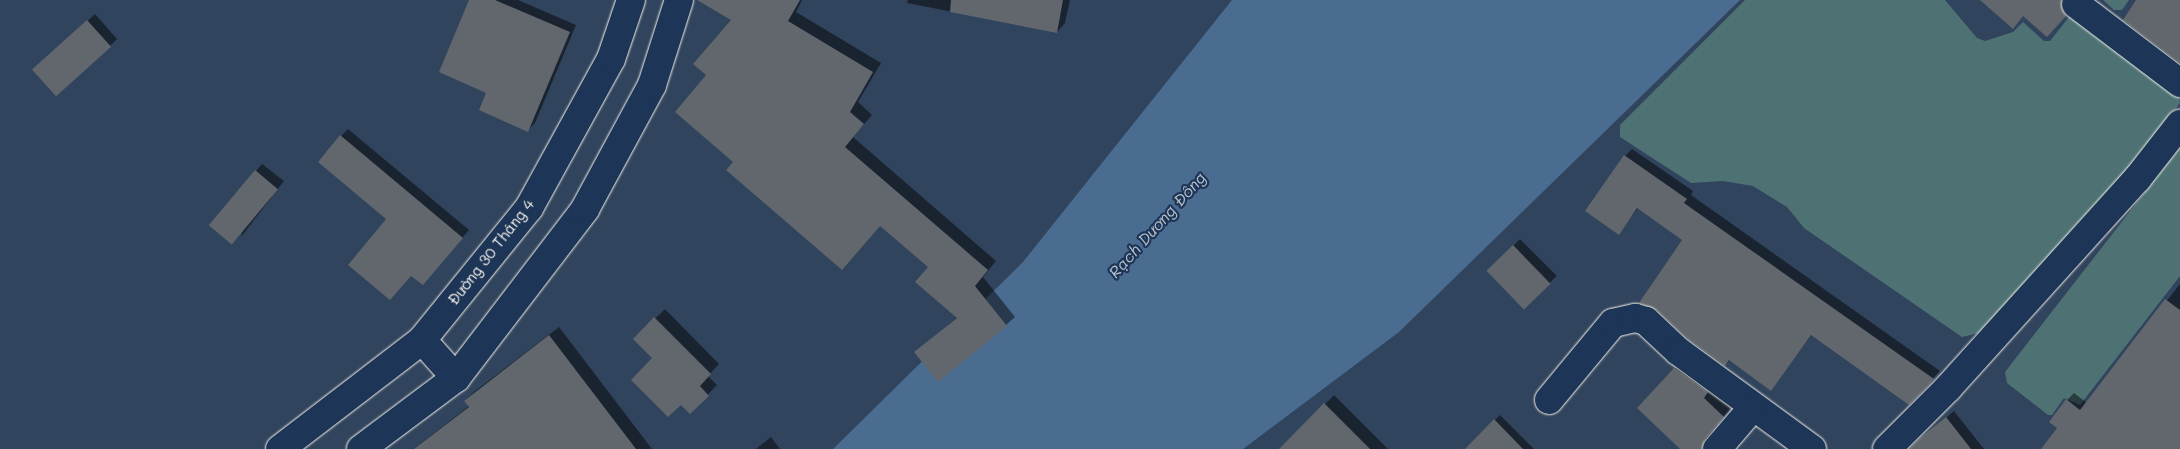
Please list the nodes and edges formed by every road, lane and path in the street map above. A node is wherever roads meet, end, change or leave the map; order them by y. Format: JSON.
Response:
{"nodes":[{"id":1,"x":631,"y":0,"type":"edge"},
{"id":2,"x":679,"y":0,"type":"edge"},
{"id":3,"x":2076,"y":4,"type":"dead end"},
{"id":4,"x":2180,"y":82,"type":"edge"},
{"id":5,"x":2180,"y":124,"type":"edge"},
{"id":6,"x":422,"y":340,"type":"junction"},
{"id":7,"x":456,"y":378,"type":"junction"},
{"id":8,"x":1549,"y":400,"type":"dead end"},
{"id":9,"x":1753,"y":407,"type":"junction"},
{"id":10,"x":280,"y":449,"type":"edge"},
{"id":11,"x":361,"y":449,"type":"edge"},
{"id":12,"x":1717,"y":449,"type":"edge"},
{"id":13,"x":1812,"y":449,"type":"edge"},
{"id":14,"x":1887,"y":449,"type":"edge"}],
"edges":[{"from":1,"to":6,"type":"main road","name":"Đường 30 Tháng 4"},
{"from":2,"to":7,"type":"main road"},
{"from":3,"to":4,"type":"main road"},
{"from":5,"to":14,"type":"main road"},
{"from":6,"to":7,"type":"main road"},
{"from":6,"to":10,"type":"main road","name":"Đường 30 Tháng 4"},
{"from":7,"to":11,"type":"main road"},
{"from":8,"to":9,"type":"main road"},
{"from":9,"to":12,"type":"main road"},
{"from":9,"to":13,"type":"main road"}]}
